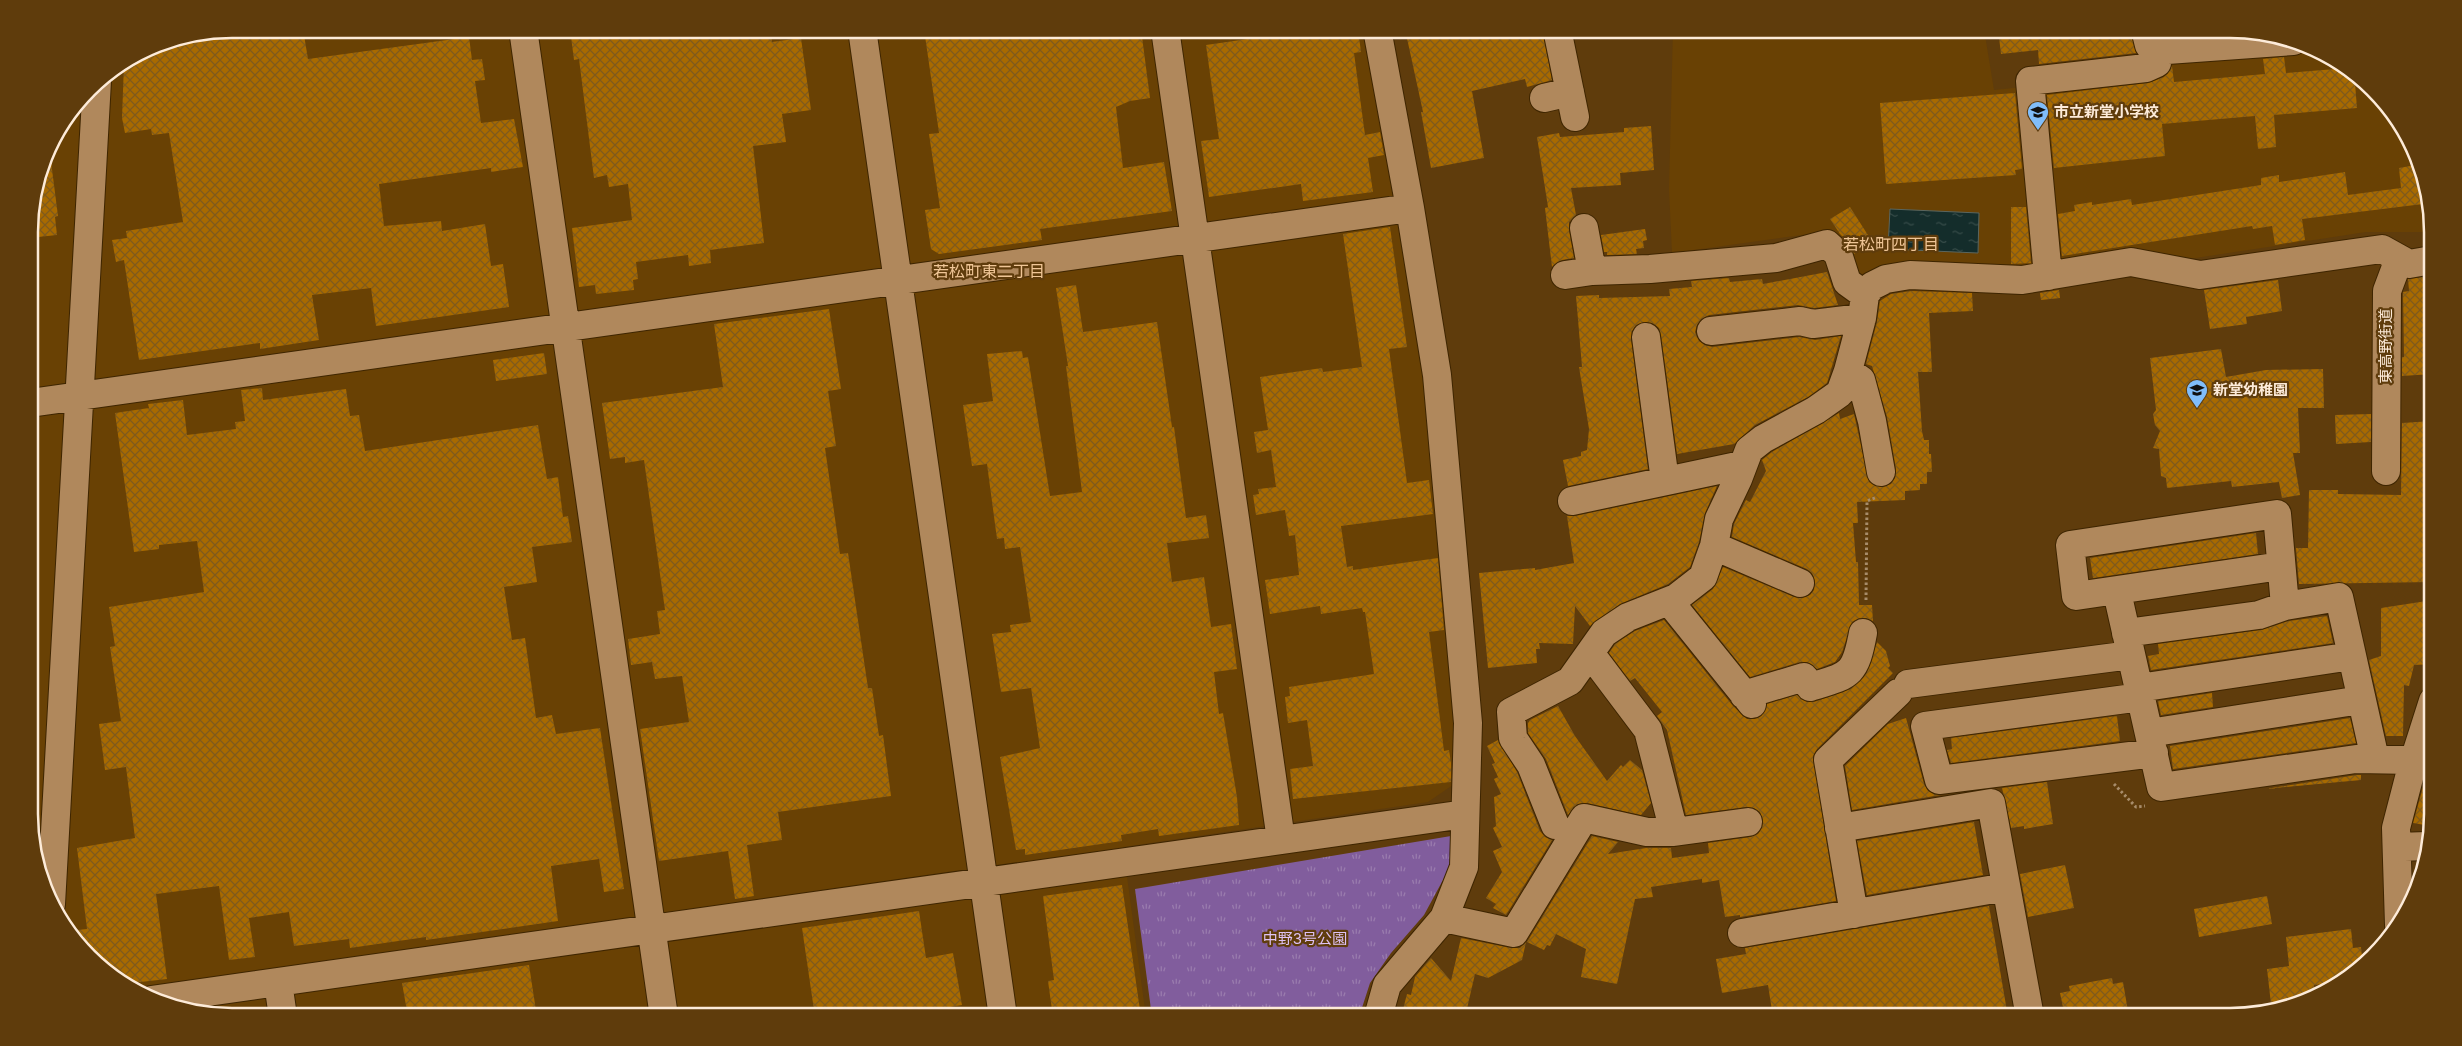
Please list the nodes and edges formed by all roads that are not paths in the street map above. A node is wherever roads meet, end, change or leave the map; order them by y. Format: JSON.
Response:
{"nodes":[{"id":1,"x":524,"y":38,"type":"edge"},
{"id":2,"x":863,"y":38,"type":"edge"},
{"id":3,"x":1166,"y":38,"type":"edge"},
{"id":4,"x":1379,"y":38,"type":"edge"},
{"id":5,"x":1558,"y":38,"type":"edge"},
{"id":6,"x":2150,"y":40,"type":"edge"},
{"id":7,"x":2267,"y":41,"type":"edge"},
{"id":8,"x":96,"y":92,"type":"edge"},
{"id":9,"x":1563,"y":103,"type":"dead end"},
{"id":10,"x":1410,"y":208,"type":"junction"},
{"id":11,"x":1584,"y":228,"type":"dead end"},
{"id":12,"x":1195,"y":238,"type":"junction"},
{"id":13,"x":2399,"y":259,"type":"junction"},
{"id":14,"x":2424,"y":261,"type":"edge"},
{"id":15,"x":1592,"y":271,"type":"junction"},
{"id":16,"x":1566,"y":275,"type":"dead end"},
{"id":17,"x":2048,"y":276,"type":"junction"},
{"id":18,"x":898,"y":280,"type":"junction"},
{"id":19,"x":1863,"y":307,"type":"junction"},
{"id":20,"x":566,"y":327,"type":"junction"},
{"id":21,"x":1711,"y":331,"type":"dead end"},
{"id":22,"x":1646,"y":336,"type":"dead end"},
{"id":23,"x":1848,"y":371,"type":"junction"},
{"id":24,"x":78,"y":396,"type":"junction"},
{"id":25,"x":38,"y":402,"type":"edge"},
{"id":26,"x":1742,"y":464,"type":"junction"},
{"id":27,"x":2386,"y":471,"type":"dead end"},
{"id":28,"x":1881,"y":472,"type":"road end"},
{"id":29,"x":1666,"y":481,"type":"junction"},
{"id":30,"x":1572,"y":501,"type":"dead end"},
{"id":31,"x":1714,"y":546,"type":"junction"},
{"id":32,"x":2282,"y":566,"type":"junction"},
{"id":33,"x":1800,"y":583,"type":"dead end"},
{"id":34,"x":2117,"y":592,"type":"junction"},
{"id":35,"x":1668,"y":601,"type":"junction"},
{"id":36,"x":2285,"y":606,"type":"junction"},
{"id":37,"x":1863,"y":633,"type":"dead end"},
{"id":38,"x":2129,"y":644,"type":"junction"},
{"id":39,"x":1590,"y":653,"type":"junction"},
{"id":40,"x":2352,"y":656,"type":"junction"},
{"id":41,"x":2140,"y":693,"type":"junction"},
{"id":42,"x":2361,"y":700,"type":"junction"},
{"id":43,"x":2424,"y":729,"type":"edge"},
{"id":44,"x":2152,"y":743,"type":"junction"},
{"id":45,"x":2374,"y":759,"type":"junction"},
{"id":46,"x":2414,"y":760,"type":"junction"},
{"id":47,"x":1465,"y":814,"type":"junction"},
{"id":48,"x":1748,"y":822,"type":"dead end"},
{"id":49,"x":1555,"y":825,"type":"dead end"},
{"id":50,"x":1839,"y":828,"type":"junction"},
{"id":51,"x":1674,"y":832,"type":"junction"},
{"id":52,"x":1281,"y":840,"type":"junction"},
{"id":53,"x":2397,"y":846,"type":"junction"},
{"id":54,"x":2422,"y":846,"type":"edge"},
{"id":55,"x":984,"y":882,"type":"junction"},
{"id":56,"x":52,"y":888,"type":"edge"},
{"id":57,"x":2006,"y":888,"type":"junction"},
{"id":58,"x":2399,"y":910,"type":"edge"},
{"id":59,"x":1854,"y":914,"type":"junction"},
{"id":60,"x":1444,"y":918,"type":"junction"},
{"id":61,"x":652,"y":929,"type":"junction"},
{"id":62,"x":1742,"y":933,"type":"dead end"},
{"id":63,"x":278,"y":982,"type":"junction"},
{"id":64,"x":168,"y":998,"type":"edge"},
{"id":65,"x":282,"y":1008,"type":"edge"},
{"id":66,"x":663,"y":1008,"type":"edge"},
{"id":67,"x":1002,"y":1008,"type":"edge"},
{"id":68,"x":1381,"y":1008,"type":"edge"},
{"id":69,"x":2028,"y":1008,"type":"edge"}],
"edges":[{"from":1,"to":20,"type":"street"},
{"from":2,"to":18,"type":"street"},
{"from":3,"to":12,"type":"street"},
{"from":4,"to":10,"type":"street"},
{"from":5,"to":9,"type":"street"},
{"from":6,"to":7,"type":"street"},
{"from":6,"to":17,"type":"street"},
{"from":8,"to":24,"type":"street"},
{"from":10,"to":12,"type":"street"},
{"from":10,"to":47,"type":"street"},
{"from":11,"to":15,"type":"street"},
{"from":12,"to":18,"type":"street"},
{"from":12,"to":52,"type":"street"},
{"from":13,"to":14,"type":"street"},
{"from":13,"to":17,"type":"street"},
{"from":13,"to":27,"type":"street","name":"東高野街道"},
{"from":15,"to":16,"type":"street"},
{"from":15,"to":19,"type":"street"},
{"from":17,"to":19,"type":"street"},
{"from":18,"to":20,"type":"street"},
{"from":18,"to":55,"type":"street"},
{"from":19,"to":21,"type":"street"},
{"from":19,"to":23,"type":"street"},
{"from":20,"to":24,"type":"street"},
{"from":20,"to":61,"type":"street"},
{"from":22,"to":29,"type":"street"},
{"from":23,"to":26,"type":"street"},
{"from":23,"to":28,"type":"street"},
{"from":24,"to":25,"type":"street"},
{"from":24,"to":56,"type":"street"},
{"from":26,"to":29,"type":"street"},
{"from":26,"to":31,"type":"street"},
{"from":29,"to":30,"type":"street"},
{"from":31,"to":33,"type":"street"},
{"from":31,"to":35,"type":"street"},
{"from":32,"to":34,"type":"street"},
{"from":32,"to":34,"type":"street"},
{"from":32,"to":36,"type":"street"},
{"from":34,"to":38,"type":"street"},
{"from":35,"to":37,"type":"street"},
{"from":35,"to":39,"type":"street"},
{"from":36,"to":38,"type":"street"},
{"from":36,"to":40,"type":"street"},
{"from":38,"to":41,"type":"street"},
{"from":38,"to":50,"type":"street"},
{"from":39,"to":49,"type":"street"},
{"from":39,"to":51,"type":"street"},
{"from":40,"to":41,"type":"street"},
{"from":40,"to":42,"type":"street"},
{"from":41,"to":44,"type":"street"},
{"from":41,"to":44,"type":"street"},
{"from":42,"to":44,"type":"street"},
{"from":42,"to":45,"type":"street"},
{"from":43,"to":46,"type":"street"},
{"from":44,"to":45,"type":"street"},
{"from":45,"to":46,"type":"street"},
{"from":46,"to":53,"type":"street"},
{"from":47,"to":52,"type":"street"},
{"from":47,"to":60,"type":"street"},
{"from":48,"to":51,"type":"street"},
{"from":50,"to":57,"type":"street"},
{"from":50,"to":59,"type":"street"},
{"from":51,"to":60,"type":"street"},
{"from":52,"to":55,"type":"street"},
{"from":53,"to":54,"type":"street"},
{"from":53,"to":58,"type":"street"},
{"from":55,"to":61,"type":"street"},
{"from":55,"to":67,"type":"street"},
{"from":57,"to":59,"type":"street"},
{"from":57,"to":69,"type":"street"},
{"from":59,"to":62,"type":"street"},
{"from":60,"to":68,"type":"street"},
{"from":61,"to":63,"type":"street"},
{"from":61,"to":66,"type":"street"},
{"from":63,"to":64,"type":"street"},
{"from":63,"to":65,"type":"street"}]}
